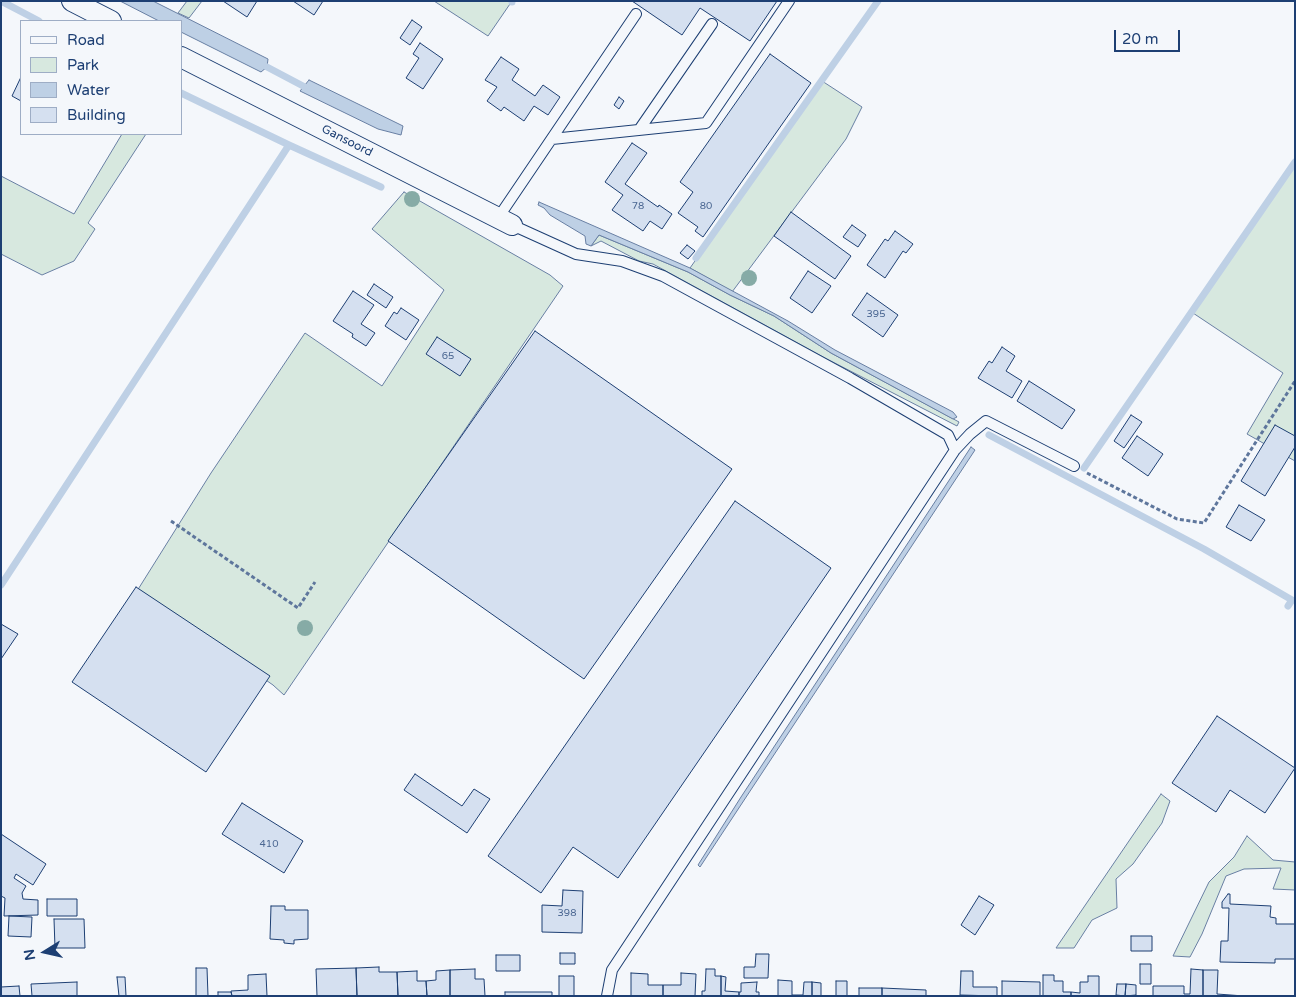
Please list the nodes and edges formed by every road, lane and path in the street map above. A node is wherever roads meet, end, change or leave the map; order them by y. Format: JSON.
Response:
{"nodes":[{"id":1,"x":72,"y":1,"type":"edge"},
{"id":2,"x":789,"y":1,"type":"edge"},
{"id":3,"x":636,"y":14,"type":"dead end"},
{"id":4,"x":109,"y":20,"type":"edge"},
{"id":5,"x":712,"y":24,"type":"dead end"},
{"id":6,"x":182,"y":58,"type":"edge"},
{"id":7,"x":639,"y":130,"type":"junction"},
{"id":8,"x":552,"y":139,"type":"junction"},
{"id":9,"x":505,"y":222,"type":"junction"},
{"id":10,"x":1295,"y":381,"type":"edge"},
{"id":11,"x":955,"y":450,"type":"junction"},
{"id":12,"x":1074,"y":466,"type":"joint"},
{"id":13,"x":171,"y":521,"type":"dead end"},
{"id":14,"x":315,"y":582,"type":"dead end"},
{"id":15,"x":607,"y":996,"type":"edge"}],
"edges":[{"from":1,"to":4,"type":"street"},
{"from":2,"to":7,"type":"lane"},
{"from":3,"to":8,"type":"lane"},
{"from":5,"to":7,"type":"lane"},
{"from":6,"to":9,"type":"street","name":"Gansoord"},
{"from":7,"to":8,"type":"lane"},
{"from":8,"to":9,"type":"lane"},
{"from":9,"to":11,"type":"lane"},
{"from":10,"to":12,"type":"path"},
{"from":11,"to":12,"type":"lane"},
{"from":11,"to":15,"type":"lane"},
{"from":13,"to":14,"type":"path"}]}
